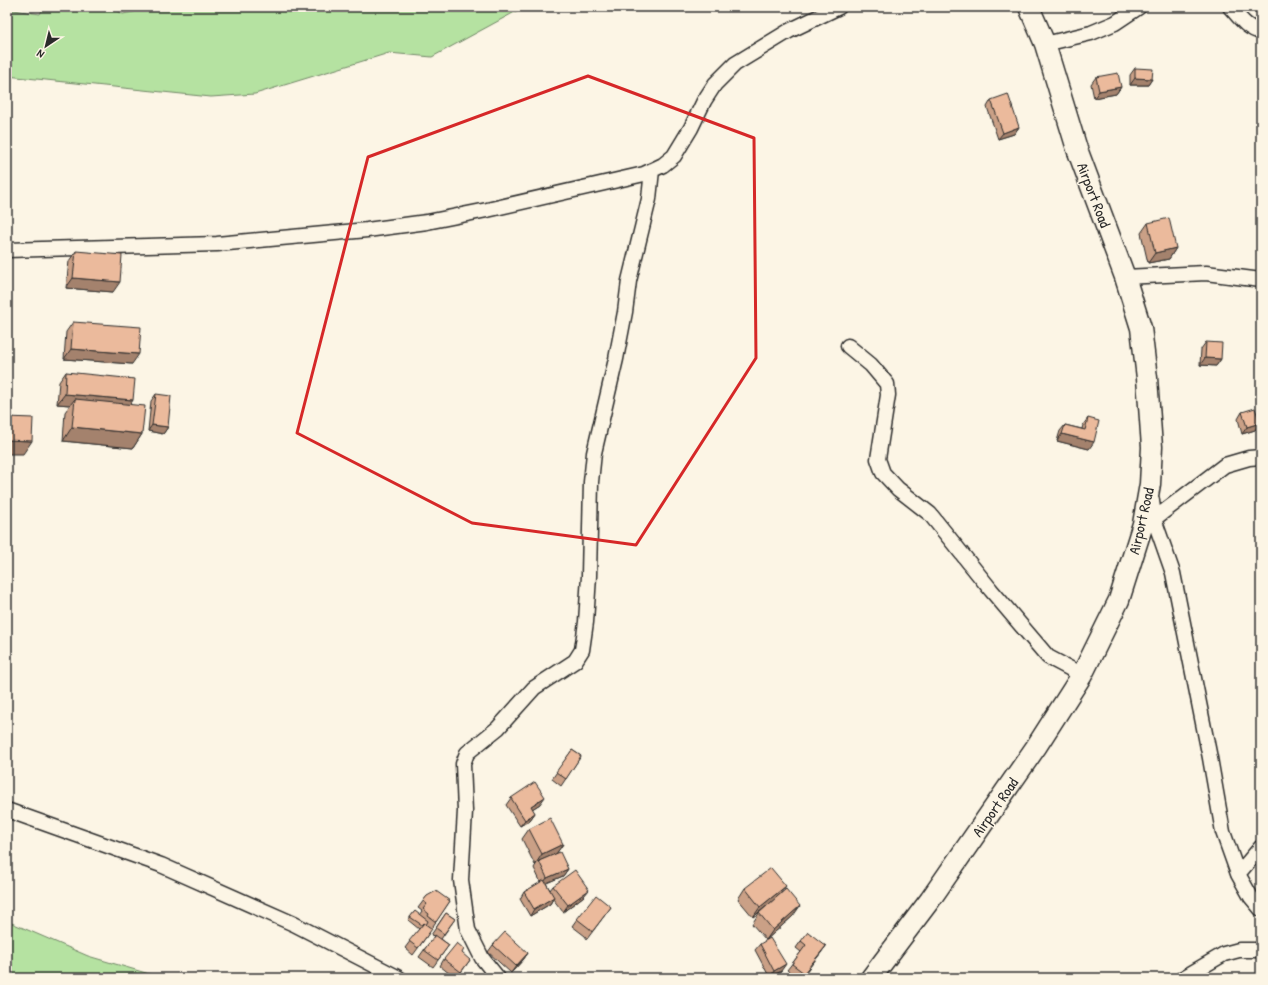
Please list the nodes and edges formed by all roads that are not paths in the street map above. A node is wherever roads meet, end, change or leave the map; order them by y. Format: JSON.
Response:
{"nodes":[{"id":1,"x":839,"y":7,"type":"edge"},
{"id":2,"x":1029,"y":7,"type":"edge"},
{"id":3,"x":1139,"y":7,"type":"edge"},
{"id":4,"x":1230,"y":7,"type":"edge"},
{"id":5,"x":1261,"y":32,"type":"edge"},
{"id":6,"x":1045,"y":44,"type":"junction"},
{"id":7,"x":652,"y":170,"type":"junction"},
{"id":8,"x":7,"y":250,"type":"edge"},
{"id":9,"x":1125,"y":277,"type":"junction"},
{"id":10,"x":1261,"y":280,"type":"edge"},
{"id":11,"x":848,"y":346,"type":"dead end"},
{"id":12,"x":1261,"y":457,"type":"edge"},
{"id":13,"x":1150,"y":484,"type":"junction"},
{"id":14,"x":1154,"y":519,"type":"junction"},
{"id":15,"x":1082,"y":675,"type":"junction"},
{"id":16,"x":7,"y":810,"type":"edge"},
{"id":17,"x":1261,"y":848,"type":"edge"},
{"id":18,"x":1238,"y":874,"type":"junction"},
{"id":19,"x":1261,"y":909,"type":"edge"},
{"id":20,"x":1261,"y":950,"type":"edge"},
{"id":21,"x":399,"y":978,"type":"edge"},
{"id":22,"x":498,"y":978,"type":"edge"},
{"id":23,"x":871,"y":978,"type":"edge"},
{"id":24,"x":1183,"y":978,"type":"edge"}],
"edges":[{"from":1,"to":7,"type":"street"},
{"from":2,"to":6,"type":"main road","name":"Airport Road"},
{"from":3,"to":6,"type":"street"},
{"from":4,"to":5,"type":"street"},
{"from":6,"to":9,"type":"main road","name":"Airport Road"},
{"from":7,"to":8,"type":"street"},
{"from":7,"to":22,"type":"street"},
{"from":9,"to":10,"type":"street"},
{"from":9,"to":13,"type":"main road","name":"Airport Road"},
{"from":11,"to":15,"type":"street"},
{"from":12,"to":14,"type":"street"},
{"from":13,"to":14,"type":"street"},
{"from":13,"to":15,"type":"main road","name":"Airport Road"},
{"from":14,"to":18,"type":"street"},
{"from":15,"to":23,"type":"main road","name":"Airport Road"},
{"from":16,"to":21,"type":"street"},
{"from":17,"to":18,"type":"street"},
{"from":18,"to":19,"type":"street"},
{"from":20,"to":24,"type":"street"}]}
